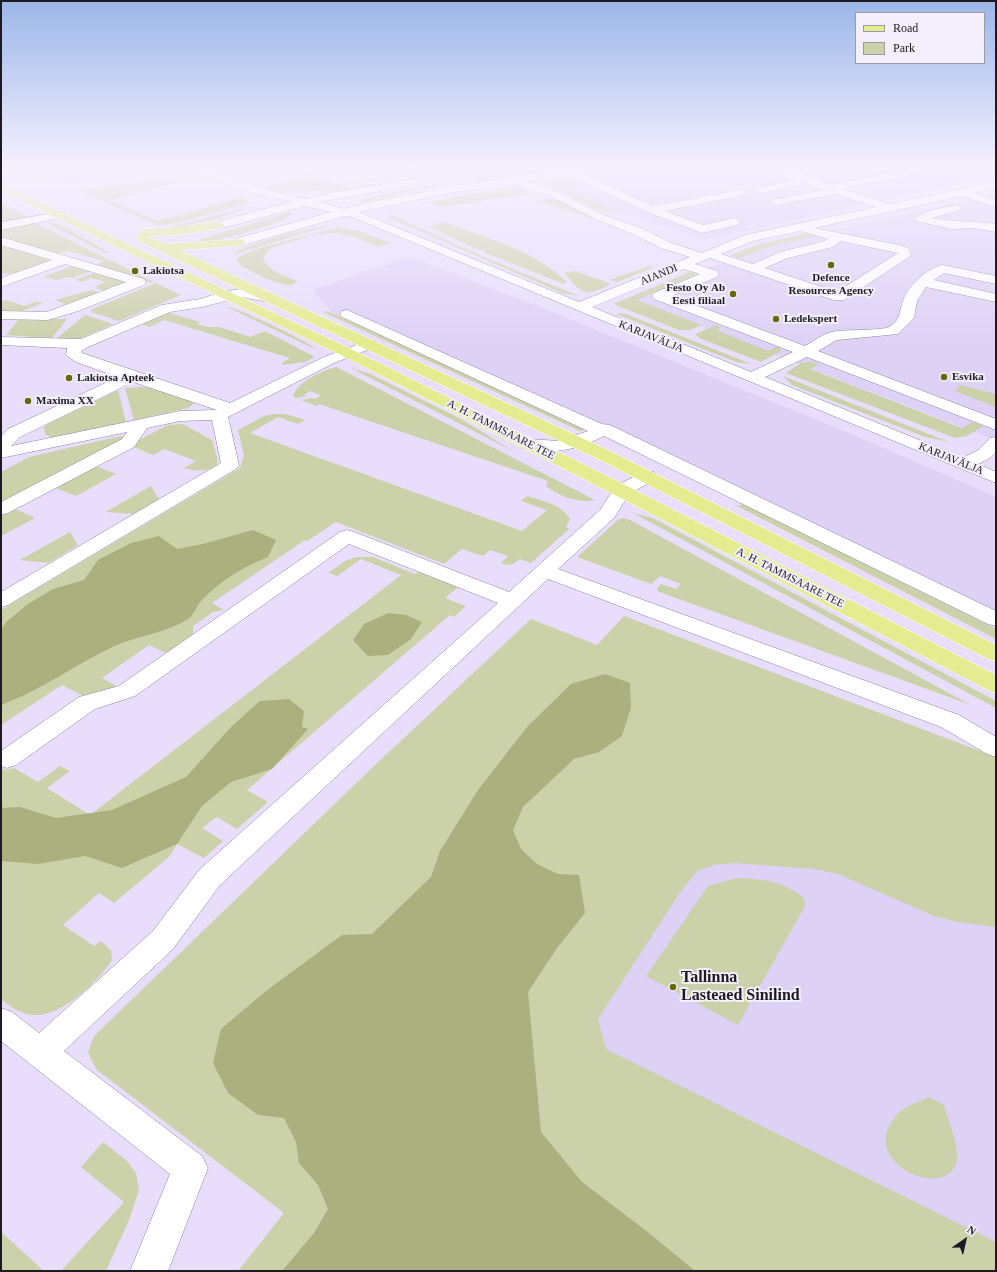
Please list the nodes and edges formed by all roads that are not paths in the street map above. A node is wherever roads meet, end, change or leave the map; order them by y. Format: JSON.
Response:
{"nodes":[{"id":1,"x":85,"y":226,"type":"edge"},
{"id":2,"x":210,"y":226,"type":"edge"},
{"id":3,"x":216,"y":226,"type":"edge"},
{"id":4,"x":283,"y":226,"type":"edge"},
{"id":5,"x":290,"y":226,"type":"edge"},
{"id":6,"x":305,"y":226,"type":"edge"},
{"id":7,"x":383,"y":226,"type":"edge"},
{"id":8,"x":625,"y":226,"type":"edge"},
{"id":9,"x":695,"y":226,"type":"edge"},
{"id":10,"x":714,"y":226,"type":"edge"},
{"id":11,"x":804,"y":226,"type":"edge"},
{"id":12,"x":801,"y":227,"type":"junction"},
{"id":13,"x":280,"y":229,"type":"junction"},
{"id":14,"x":102,"y":235,"type":"junction"},
{"id":15,"x":838,"y":237,"type":"junction"},
{"id":16,"x":632,"y":238,"type":"dead end"},
{"id":17,"x":1,"y":241,"type":"edge"},
{"id":18,"x":239,"y":242,"type":"junction"},
{"id":19,"x":654,"y":243,"type":"junction"},
{"id":20,"x":158,"y":246,"type":"junction"},
{"id":21,"x":175,"y":250,"type":"junction"},
{"id":22,"x":706,"y":255,"type":"junction"},
{"id":23,"x":671,"y":257,"type":"dead end"},
{"id":24,"x":64,"y":260,"type":"junction"},
{"id":25,"x":164,"y":265,"type":"junction"},
{"id":26,"x":684,"y":265,"type":"junction"},
{"id":27,"x":754,"y":268,"type":"junction"},
{"id":28,"x":218,"y":273,"type":"junction"},
{"id":29,"x":996,"y":280,"type":"edge"},
{"id":30,"x":923,"y":282,"type":"junction"},
{"id":31,"x":1,"y":283,"type":"edge"},
{"id":32,"x":227,"y":295,"type":"junction"},
{"id":33,"x":269,"y":298,"type":"junction"},
{"id":34,"x":996,"y":298,"type":"edge"},
{"id":35,"x":579,"y":307,"type":"junction"},
{"id":36,"x":347,"y":314,"type":"dead end"},
{"id":37,"x":1,"y":315,"type":"edge"},
{"id":38,"x":1,"y":341,"type":"edge"},
{"id":39,"x":83,"y":344,"type":"junction"},
{"id":40,"x":370,"y":344,"type":"junction"},
{"id":41,"x":806,"y":352,"type":"junction"},
{"id":42,"x":348,"y":353,"type":"junction"},
{"id":43,"x":132,"y":376,"type":"junction"},
{"id":44,"x":750,"y":378,"type":"junction"},
{"id":45,"x":225,"y":412,"type":"junction"},
{"id":46,"x":141,"y":424,"type":"junction"},
{"id":47,"x":996,"y":425,"type":"edge"},
{"id":48,"x":598,"y":432,"type":"junction"},
{"id":49,"x":579,"y":442,"type":"junction"},
{"id":50,"x":996,"y":442,"type":"edge"},
{"id":51,"x":528,"y":444,"type":"junction"},
{"id":52,"x":1,"y":446,"type":"edge"},
{"id":53,"x":1,"y":453,"type":"edge"},
{"id":54,"x":964,"y":465,"type":"junction"},
{"id":55,"x":648,"y":476,"type":"junction"},
{"id":56,"x":996,"y":478,"type":"edge"},
{"id":57,"x":622,"y":491,"type":"junction"},
{"id":58,"x":1,"y":510,"type":"edge"},
{"id":59,"x":544,"y":571,"type":"junction"},
{"id":60,"x":1,"y":601,"type":"edge"},
{"id":61,"x":512,"y":601,"type":"junction"},
{"id":62,"x":996,"y":619,"type":"edge"},
{"id":63,"x":996,"y":654,"type":"edge"},
{"id":64,"x":996,"y":685,"type":"edge"},
{"id":65,"x":996,"y":748,"type":"edge"},
{"id":66,"x":7,"y":759,"type":"dead end"},
{"id":67,"x":1,"y":1022,"type":"edge"},
{"id":68,"x":41,"y":1052,"type":"junction"},
{"id":69,"x":149,"y":1271,"type":"edge"}],
"edges":[{"from":1,"to":14,"type":"main road","name":"A. H. TAMMSAARE TEE"},
{"from":2,"to":20,"type":"main road","name":"A. H. TAMMSAARE TEE"},
{"from":3,"to":21,"type":"main road"},
{"from":4,"to":13,"type":"street"},
{"from":5,"to":13,"type":"street"},
{"from":6,"to":13,"type":"street"},
{"from":7,"to":35,"type":"street","name":"KARJAVÄLJA"},
{"from":8,"to":19,"type":"street"},
{"from":9,"to":10,"type":"street"},
{"from":11,"to":12,"type":"street","name":"AIANDI"},
{"from":12,"to":15,"type":"street"},
{"from":12,"to":22,"type":"street","name":"AIANDI"},
{"from":13,"to":18,"type":"street"},
{"from":14,"to":20,"type":"main road"},
{"from":14,"to":25,"type":"main road","name":"A. H. TAMMSAARE TEE"},
{"from":15,"to":27,"type":"street"},
{"from":15,"to":27,"type":"street"},
{"from":16,"to":19,"type":"street"},
{"from":17,"to":24,"type":"street"},
{"from":18,"to":21,"type":"main road"},
{"from":18,"to":28,"type":"main road"},
{"from":19,"to":22,"type":"street"},
{"from":19,"to":23,"type":"street"},
{"from":20,"to":21,"type":"main road","name":"A. H. TAMMSAARE TEE"},
{"from":21,"to":25,"type":"main road"},
{"from":21,"to":28,"type":"main road","name":"A. H. TAMMSAARE TEE"},
{"from":22,"to":26,"type":"street","name":"AIANDI"},
{"from":22,"to":27,"type":"street"},
{"from":24,"to":31,"type":"street"},
{"from":24,"to":37,"type":"street"},
{"from":25,"to":32,"type":"main road","name":"A. H. TAMMSAARE TEE"},
{"from":26,"to":35,"type":"street","name":"AIANDI"},
{"from":26,"to":41,"type":"street"},
{"from":28,"to":33,"type":"main road","name":"A. H. TAMMSAARE TEE"},
{"from":29,"to":30,"type":"street"},
{"from":30,"to":34,"type":"street"},
{"from":30,"to":41,"type":"street"},
{"from":32,"to":33,"type":"street"},
{"from":32,"to":39,"type":"street"},
{"from":32,"to":42,"type":"main road","name":"A. H. TAMMSAARE TEE"},
{"from":33,"to":40,"type":"main road","name":"A. H. TAMMSAARE TEE"},
{"from":35,"to":44,"type":"street","name":"KARJAVÄLJA"},
{"from":36,"to":48,"type":"street"},
{"from":38,"to":39,"type":"street"},
{"from":39,"to":43,"type":"street"},
{"from":40,"to":42,"type":"street"},
{"from":40,"to":49,"type":"main road","name":"A. H. TAMMSAARE TEE"},
{"from":41,"to":44,"type":"street"},
{"from":41,"to":47,"type":"street"},
{"from":42,"to":45,"type":"street"},
{"from":42,"to":51,"type":"main road","name":"A. H. TAMMSAARE TEE"},
{"from":43,"to":45,"type":"street"},
{"from":43,"to":52,"type":"street"},
{"from":44,"to":54,"type":"street","name":"KARJAVÄLJA"},
{"from":45,"to":46,"type":"street"},
{"from":45,"to":60,"type":"street"},
{"from":46,"to":53,"type":"street"},
{"from":46,"to":58,"type":"street"},
{"from":48,"to":49,"type":"street"},
{"from":48,"to":62,"type":"street"},
{"from":49,"to":51,"type":"street"},
{"from":49,"to":55,"type":"main road","name":"A. H. TAMMSAARE TEE"},
{"from":50,"to":54,"type":"street"},
{"from":51,"to":57,"type":"main road","name":"A. H. TAMMSAARE TEE"},
{"from":54,"to":56,"type":"street","name":"KARJAVÄLJA"},
{"from":55,"to":57,"type":"street"},
{"from":55,"to":63,"type":"main road","name":"A. H. TAMMSAARE TEE"},
{"from":57,"to":59,"type":"street"},
{"from":57,"to":64,"type":"main road","name":"A. H. TAMMSAARE TEE"},
{"from":59,"to":61,"type":"street"},
{"from":59,"to":65,"type":"street"},
{"from":61,"to":66,"type":"street"},
{"from":61,"to":68,"type":"street"},
{"from":67,"to":68,"type":"street"},
{"from":68,"to":69,"type":"street"}]}
